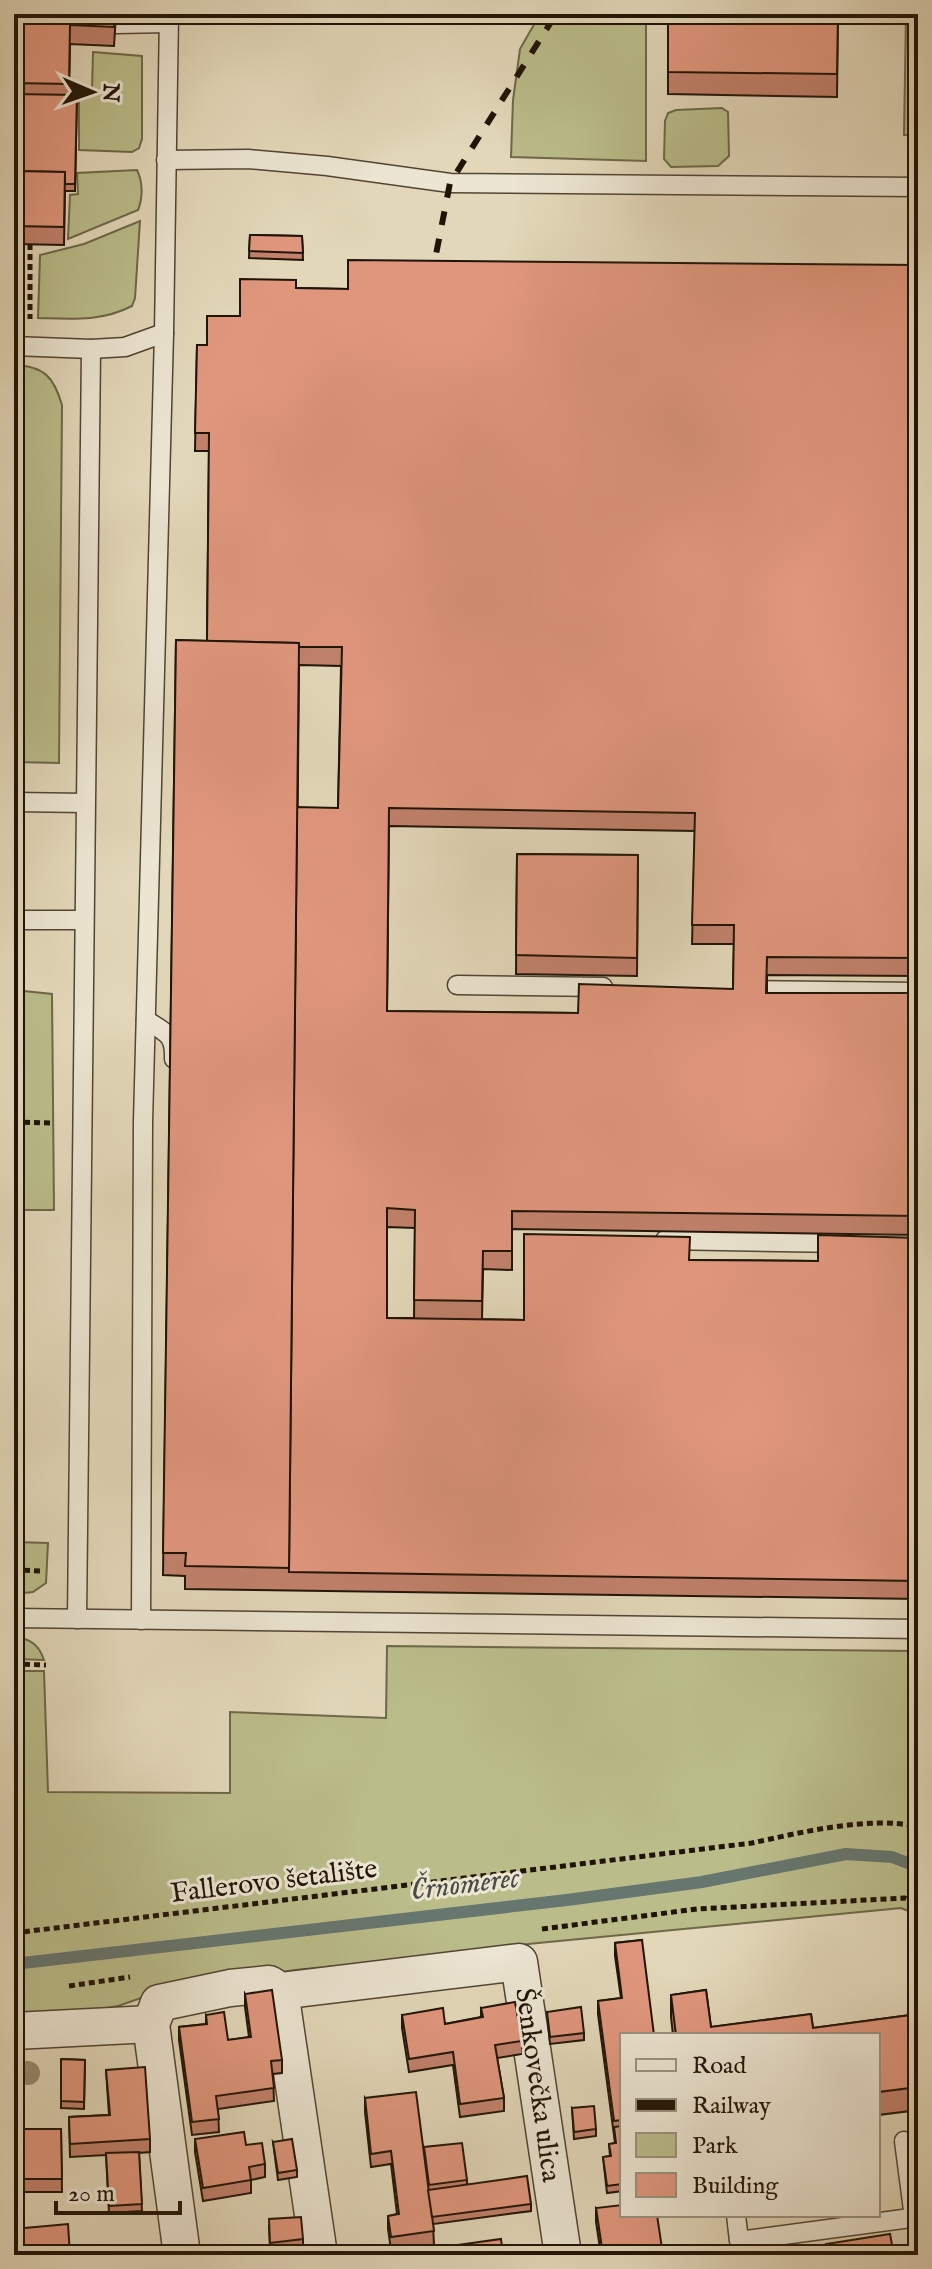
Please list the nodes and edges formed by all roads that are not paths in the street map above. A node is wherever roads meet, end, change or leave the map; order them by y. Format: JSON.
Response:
{"nodes":[{"id":1,"x":169,"y":19,"type":"edge"},
{"id":2,"x":116,"y":24,"type":"edge"},
{"id":3,"x":166,"y":160,"type":"junction"},
{"id":4,"x":918,"y":187,"type":"edge"},
{"id":5,"x":164,"y":333,"type":"junction"},
{"id":6,"x":22,"y":346,"type":"edge"},
{"id":7,"x":91,"y":349,"type":"junction"},
{"id":8,"x":14,"y":802,"type":"edge"},
{"id":9,"x":85,"y":803,"type":"junction"},
{"id":10,"x":14,"y":920,"type":"edge"},
{"id":11,"x":84,"y":920,"type":"junction"},
{"id":12,"x":457,"y":985,"type":"dead end"},
{"id":13,"x":616,"y":988,"type":"edge"},
{"id":14,"x":727,"y":989,"type":"edge"},
{"id":15,"x":918,"y":992,"type":"edge"},
{"id":16,"x":146,"y":1020,"type":"junction"},
{"id":17,"x":174,"y":1074,"type":"edge"},
{"id":18,"x":645,"y":1239,"type":"edge"},
{"id":19,"x":859,"y":1243,"type":"edge"},
{"id":20,"x":14,"y":1618,"type":"edge"},
{"id":21,"x":77,"y":1619,"type":"junction"},
{"id":22,"x":141,"y":1620,"type":"junction"},
{"id":23,"x":918,"y":1629,"type":"edge"},
{"id":24,"x":280,"y":1991,"type":"junction"},
{"id":25,"x":151,"y":2024,"type":"junction"},
{"id":26,"x":14,"y":2031,"type":"edge"},
{"id":27,"x":904,"y":2141,"type":"dead end"},
{"id":28,"x":736,"y":2217,"type":"edge"},
{"id":29,"x":916,"y":2218,"type":"edge"},
{"id":30,"x":809,"y":2223,"type":"edge"},
{"id":31,"x":182,"y":2255,"type":"edge"},
{"id":32,"x":319,"y":2255,"type":"edge"},
{"id":33,"x":563,"y":2255,"type":"edge"}],
"edges":[{"from":1,"to":2,"type":"lane"},
{"from":1,"to":3,"type":"lane"},
{"from":3,"to":4,"type":"lane"},
{"from":3,"to":5,"type":"lane"},
{"from":5,"to":7,"type":"lane"},
{"from":5,"to":16,"type":"lane"},
{"from":6,"to":7,"type":"lane"},
{"from":7,"to":9,"type":"lane"},
{"from":8,"to":9,"type":"lane"},
{"from":9,"to":11,"type":"lane"},
{"from":10,"to":11,"type":"lane"},
{"from":11,"to":21,"type":"lane"},
{"from":12,"to":13,"type":"lane"},
{"from":14,"to":15,"type":"lane"},
{"from":16,"to":17,"type":"lane"},
{"from":16,"to":22,"type":"lane"},
{"from":18,"to":19,"type":"lane"},
{"from":20,"to":21,"type":"lane"},
{"from":21,"to":22,"type":"lane"},
{"from":22,"to":23,"type":"lane"},
{"from":24,"to":25,"type":"street","name":"Šenkovečka ulica"},
{"from":24,"to":32,"type":"street"},
{"from":24,"to":33,"type":"street","name":"Šenkovečka ulica"},
{"from":25,"to":26,"type":"street"},
{"from":25,"to":31,"type":"street"},
{"from":27,"to":29,"type":"lane"},
{"from":28,"to":30,"type":"lane"},
{"from":29,"to":30,"type":"lane"}]}
